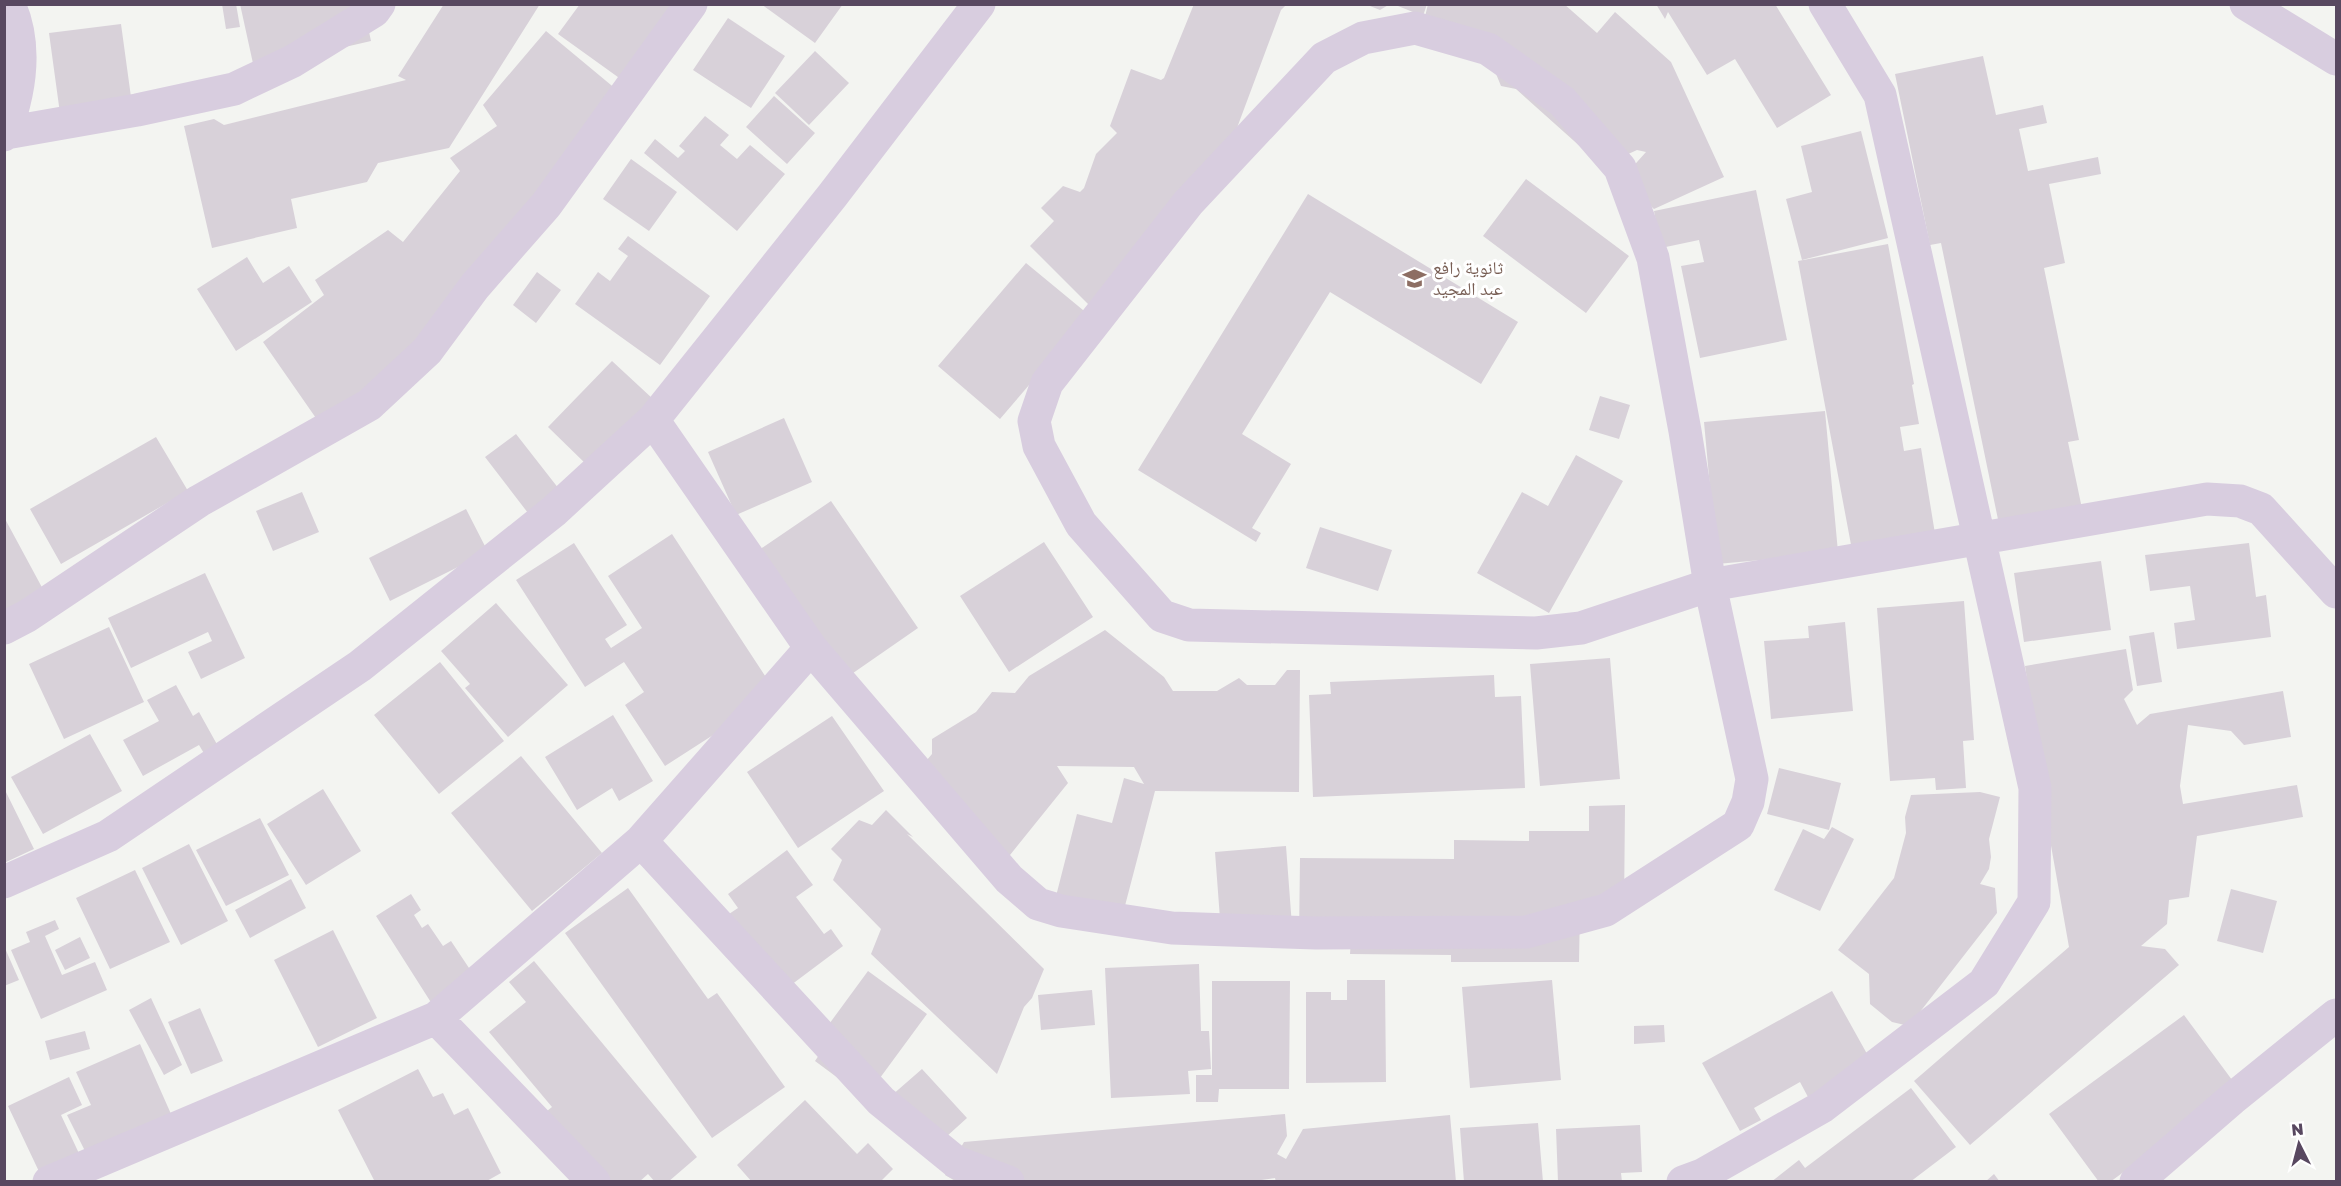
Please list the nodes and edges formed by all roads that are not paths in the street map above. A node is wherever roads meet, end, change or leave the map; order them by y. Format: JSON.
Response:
{"nodes":[{"id":1,"x":9,"y":4,"type":"edge"},
{"id":2,"x":379,"y":4,"type":"edge"},
{"id":3,"x":691,"y":4,"type":"edge"},
{"id":4,"x":980,"y":4,"type":"edge"},
{"id":5,"x":1825,"y":4,"type":"edge"},
{"id":6,"x":2246,"y":4,"type":"edge"},
{"id":7,"x":2337,"y":59,"type":"edge"},
{"id":8,"x":13,"y":73,"type":"edge"},
{"id":9,"x":5,"y":134,"type":"edge"},
{"id":10,"x":653,"y":420,"type":"junction"},
{"id":11,"x":1980,"y":538,"type":"junction"},
{"id":12,"x":1710,"y":585,"type":"junction"},
{"id":13,"x":2337,"y":592,"type":"edge"},
{"id":14,"x":4,"y":628,"type":"edge"},
{"id":15,"x":811,"y":648,"type":"junction"},
{"id":16,"x":641,"y":841,"type":"junction"},
{"id":17,"x":4,"y":882,"type":"edge"},
{"id":18,"x":2337,"y":1015,"type":"edge"},
{"id":19,"x":436,"y":1018,"type":"junction"},
{"id":20,"x":49,"y":1182,"type":"edge"},
{"id":21,"x":594,"y":1182,"type":"edge"},
{"id":22,"x":1008,"y":1182,"type":"edge"},
{"id":23,"x":1683,"y":1182,"type":"edge"},
{"id":24,"x":2136,"y":1182,"type":"edge"}],
"edges":[{"from":1,"to":8,"type":"street"},
{"from":2,"to":9,"type":"street"},
{"from":3,"to":14,"type":"street"},
{"from":4,"to":10,"type":"street"},
{"from":5,"to":11,"type":"street"},
{"from":6,"to":7,"type":"street"},
{"from":8,"to":9,"type":"street"},
{"from":10,"to":15,"type":"street"},
{"from":10,"to":17,"type":"street"},
{"from":11,"to":12,"type":"street"},
{"from":11,"to":13,"type":"street"},
{"from":11,"to":23,"type":"street"},
{"from":12,"to":12,"type":"street"},
{"from":12,"to":15,"type":"street"},
{"from":15,"to":16,"type":"street"},
{"from":16,"to":19,"type":"street"},
{"from":16,"to":22,"type":"street"},
{"from":18,"to":24,"type":"street"},
{"from":19,"to":20,"type":"street"},
{"from":19,"to":21,"type":"street"}]}
